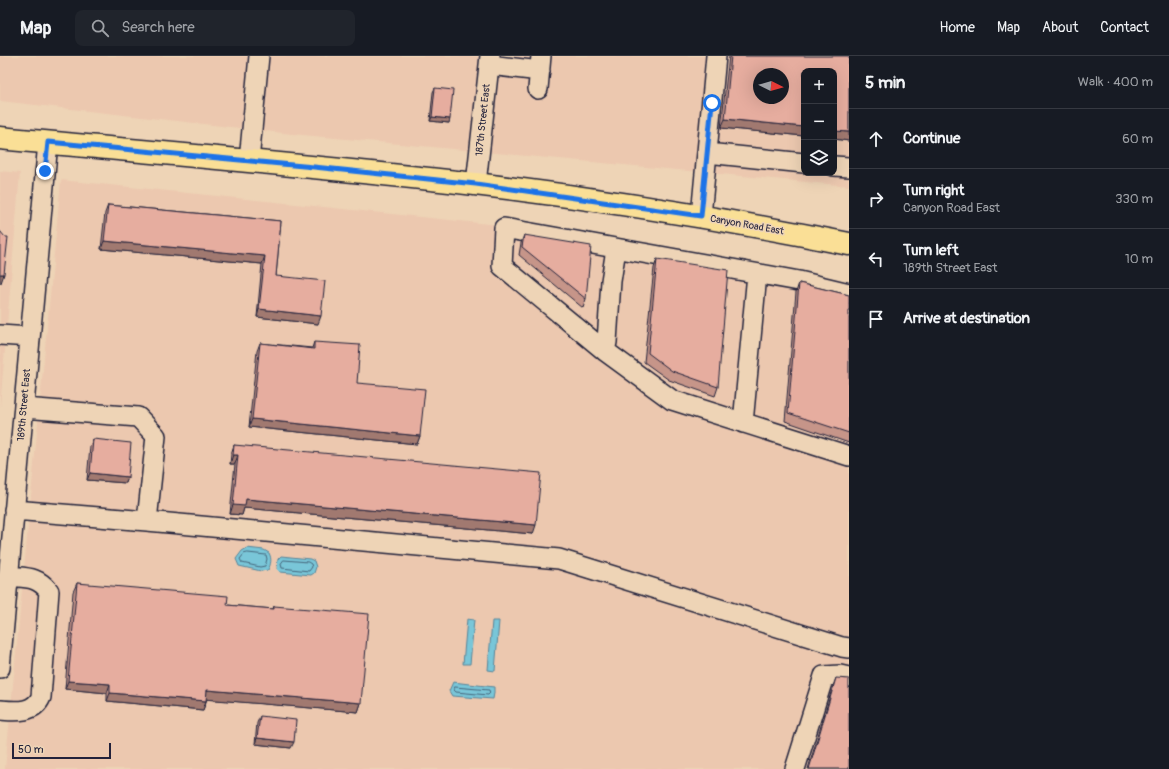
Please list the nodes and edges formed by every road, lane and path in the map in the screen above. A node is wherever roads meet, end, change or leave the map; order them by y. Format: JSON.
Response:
{"nodes":[{"id":1,"x":259,"y":56,"type":"edge"},
{"id":2,"x":716,"y":56,"type":"edge"},
{"id":3,"x":489,"y":61,"type":"edge"},
{"id":4,"x":539,"y":72,"type":"edge"},
{"id":5,"x":0,"y":138,"type":"edge"},
{"id":6,"x":48,"y":142,"type":"junction"},
{"id":7,"x":707,"y":153,"type":"junction"},
{"id":8,"x":249,"y":161,"type":"junction"},
{"id":9,"x":801,"y":163,"type":"edge"},
{"id":10,"x":837,"y":166,"type":"edge"},
{"id":11,"x":849,"y":167,"type":"edge"},
{"id":12,"x":476,"y":184,"type":"junction"},
{"id":13,"x":701,"y":216,"type":"junction"},
{"id":14,"x":849,"y":244,"type":"edge"},
{"id":15,"x":616,"y":249,"type":"junction"},
{"id":16,"x":757,"y":274,"type":"junction"},
{"id":17,"x":849,"y":293,"type":"edge"},
{"id":18,"x":0,"y":335,"type":"edge"},
{"id":19,"x":30,"y":337,"type":"junction"},
{"id":20,"x":605,"y":351,"type":"junction"},
{"id":21,"x":24,"y":408,"type":"junction"},
{"id":22,"x":744,"y":423,"type":"junction"},
{"id":23,"x":849,"y":456,"type":"edge"},
{"id":24,"x":14,"y":510,"type":"junction"},
{"id":25,"x":147,"y":521,"type":"junction"},
{"id":26,"x":8,"y":576,"type":"junction"},
{"id":27,"x":849,"y":648,"type":"edge"},
{"id":28,"x":0,"y":668,"type":"edge"},
{"id":29,"x":849,"y":677,"type":"edge"},
{"id":30,"x":0,"y":710,"type":"edge"},
{"id":31,"x":795,"y":769,"type":"edge"}],
"edges":[{"from":1,"to":8,"type":"street"},
{"from":2,"to":7,"type":"street"},
{"from":3,"to":4,"type":"street"},
{"from":3,"to":12,"type":"street","name":"187th Street East"},
{"from":5,"to":6,"type":"main road","name":"Canyon Road East"},
{"from":6,"to":8,"type":"main road","name":"Canyon Road East"},
{"from":6,"to":19,"type":"street","name":"189th Street East"},
{"from":7,"to":9,"type":"street"},
{"from":7,"to":13,"type":"street"},
{"from":8,"to":12,"type":"main road","name":"Canyon Road East"},
{"from":10,"to":11,"type":"street"},
{"from":12,"to":13,"type":"main road","name":"Canyon Road East"},
{"from":13,"to":14,"type":"main road","name":"Canyon Road East"},
{"from":15,"to":16,"type":"street"},
{"from":15,"to":20,"type":"street"},
{"from":15,"to":20,"type":"street"},
{"from":16,"to":17,"type":"street"},
{"from":16,"to":22,"type":"street"},
{"from":18,"to":19,"type":"street"},
{"from":19,"to":21,"type":"street","name":"189th Street East"},
{"from":20,"to":22,"type":"street"},
{"from":21,"to":24,"type":"street","name":"189th Street East"},
{"from":21,"to":25,"type":"street"},
{"from":22,"to":23,"type":"street"},
{"from":24,"to":25,"type":"street"},
{"from":24,"to":26,"type":"street","name":"189th Street East"},
{"from":25,"to":27,"type":"street"},
{"from":26,"to":28,"type":"street","name":"189th Street East"},
{"from":26,"to":30,"type":"street"},
{"from":29,"to":31,"type":"street"}]}
